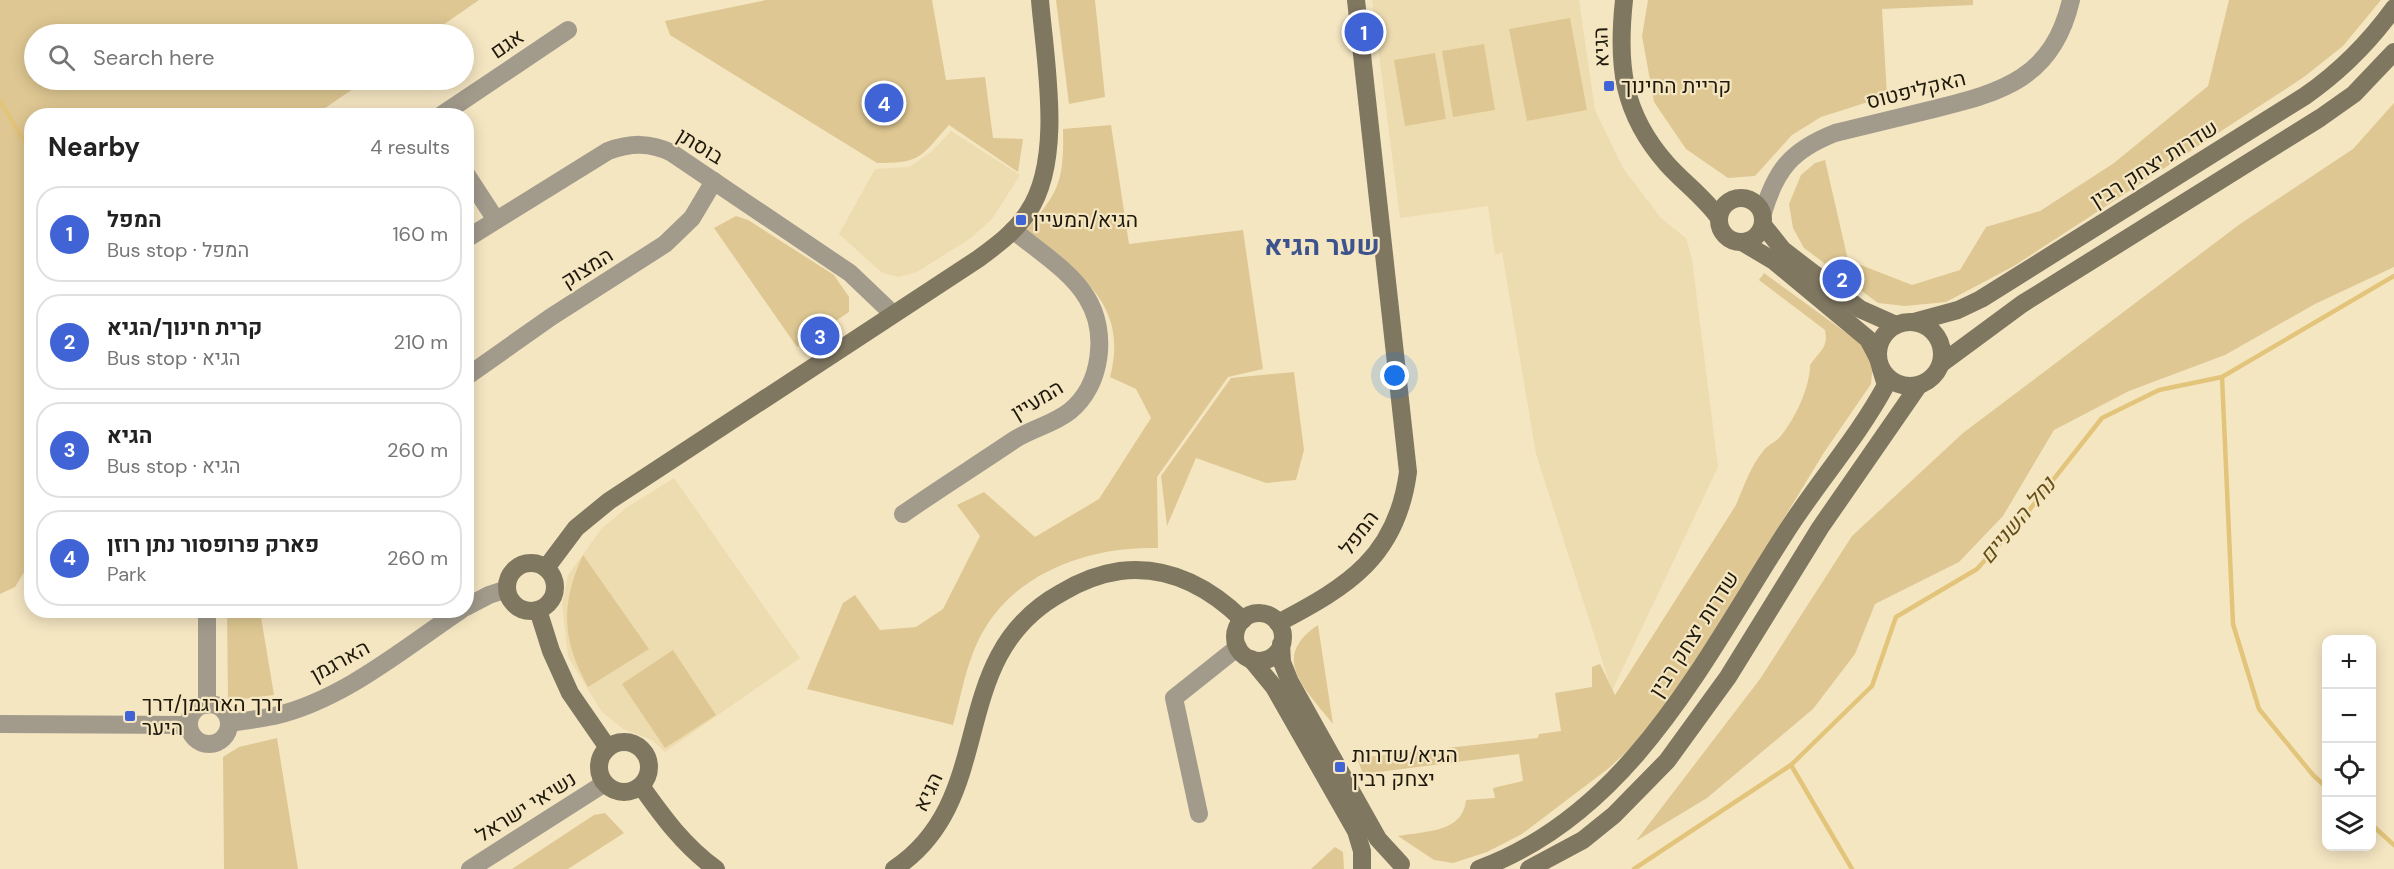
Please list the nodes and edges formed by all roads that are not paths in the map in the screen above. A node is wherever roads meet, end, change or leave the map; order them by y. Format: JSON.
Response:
{"nodes":[{"id":1,"x":1040,"y":0,"type":"edge"},
{"id":2,"x":1356,"y":0,"type":"edge"},
{"id":3,"x":2072,"y":0,"type":"edge"},
{"id":4,"x":1625,"y":3,"type":"edge"},
{"id":5,"x":2394,"y":8,"type":"edge"},
{"id":6,"x":568,"y":30,"type":"dead end"},
{"id":7,"x":2394,"y":52,"type":"edge"},
{"id":8,"x":452,"y":108,"type":"edge"},
{"id":9,"x":1678,"y":175,"type":"junction"},
{"id":10,"x":714,"y":181,"type":"junction"},
{"id":11,"x":474,"y":186,"type":"edge"},
{"id":12,"x":1734,"y":199,"type":"junction"},
{"id":13,"x":1719,"y":218,"type":"junction"},
{"id":14,"x":1763,"y":219,"type":"junction"},
{"id":15,"x":496,"y":220,"type":"junction"},
{"id":16,"x":1013,"y":230,"type":"junction"},
{"id":17,"x":474,"y":234,"type":"edge"},
{"id":18,"x":1742,"y":242,"type":"junction"},
{"id":19,"x":893,"y":314,"type":"junction"},
{"id":20,"x":1914,"y":322,"type":"junction"},
{"id":21,"x":1896,"y":325,"type":"junction"},
{"id":22,"x":1879,"y":363,"type":"junction"},
{"id":23,"x":1942,"y":363,"type":"junction"},
{"id":24,"x":474,"y":370,"type":"edge"},
{"id":25,"x":1919,"y":385,"type":"junction"},
{"id":26,"x":903,"y":514,"type":"dead end"},
{"id":27,"x":546,"y":568,"type":"junction"},
{"id":28,"x":507,"y":589,"type":"junction"},
{"id":29,"x":474,"y":602,"type":"edge"},
{"id":30,"x":538,"y":610,"type":"junction"},
{"id":31,"x":207,"y":618,"type":"edge"},
{"id":32,"x":449,"y":618,"type":"edge"},
{"id":33,"x":1243,"y":620,"type":"junction"},
{"id":34,"x":1278,"y":623,"type":"junction"},
{"id":35,"x":1281,"y":644,"type":"junction"},
{"id":36,"x":1245,"y":653,"type":"junction"},
{"id":37,"x":207,"y":705,"type":"junction"},
{"id":38,"x":229,"y":723,"type":"junction"},
{"id":39,"x":0,"y":724,"type":"edge"},
{"id":40,"x":189,"y":725,"type":"junction"},
{"id":41,"x":608,"y":748,"type":"junction"},
{"id":42,"x":605,"y":783,"type":"junction"},
{"id":43,"x":640,"y":786,"type":"junction"},
{"id":44,"x":1198,"y":814,"type":"dead end"},
{"id":45,"x":1405,"y":866,"type":"edge"},
{"id":46,"x":470,"y":869,"type":"edge"},
{"id":47,"x":716,"y":869,"type":"edge"},
{"id":48,"x":894,"y":869,"type":"edge"},
{"id":49,"x":1362,"y":869,"type":"edge"},
{"id":50,"x":1370,"y":869,"type":"edge"},
{"id":51,"x":1479,"y":869,"type":"edge"},
{"id":52,"x":1529,"y":869,"type":"edge"}],
"edges":[{"from":1,"to":16,"type":"street"},
{"from":2,"to":34,"type":"street","name":"המפל"},
{"from":3,"to":14,"type":"street","name":"האקליפטוס"},
{"from":4,"to":9,"type":"street","name":"הגיא"},
{"from":5,"to":20,"type":"street","name":"שדרות יצחק רבין"},
{"from":6,"to":8,"type":"street","name":"אגם"},
{"from":7,"to":23,"type":"street"},
{"from":9,"to":12,"type":"street","name":"הגיא"},
{"from":9,"to":13,"type":"street","name":"הגיא"},
{"from":10,"to":15,"type":"street","name":"בוסתן"},
{"from":10,"to":19,"type":"street","name":"בוסתן"},
{"from":10,"to":24,"type":"street","name":"המצוק"},
{"from":11,"to":15,"type":"street"},
{"from":12,"to":13,"type":"street"},
{"from":12,"to":14,"type":"street"},
{"from":13,"to":18,"type":"street"},
{"from":14,"to":18,"type":"street"},
{"from":14,"to":21,"type":"street"},
{"from":15,"to":17,"type":"street","name":"בוסתן"},
{"from":16,"to":19,"type":"street"},
{"from":16,"to":26,"type":"street","name":"המעיין"},
{"from":18,"to":22,"type":"street"},
{"from":19,"to":27,"type":"street"},
{"from":20,"to":21,"type":"street"},
{"from":20,"to":23,"type":"street"},
{"from":21,"to":22,"type":"street"},
{"from":22,"to":25,"type":"street"},
{"from":22,"to":51,"type":"street","name":"שדרות יצחק רבין"},
{"from":23,"to":25,"type":"street"},
{"from":25,"to":52,"type":"street"},
{"from":27,"to":28,"type":"street"},
{"from":27,"to":30,"type":"street"},
{"from":28,"to":29,"type":"street"},
{"from":28,"to":30,"type":"street"},
{"from":30,"to":41,"type":"street"},
{"from":31,"to":37,"type":"street"},
{"from":32,"to":38,"type":"street","name":"הארגמן"},
{"from":33,"to":34,"type":"street"},
{"from":33,"to":36,"type":"street"},
{"from":33,"to":48,"type":"street","name":"הגיא"},
{"from":34,"to":35,"type":"street"},
{"from":35,"to":36,"type":"street"},
{"from":35,"to":45,"type":"street"},
{"from":36,"to":44,"type":"street"},
{"from":36,"to":49,"type":"street"},
{"from":37,"to":38,"type":"street"},
{"from":37,"to":40,"type":"street"},
{"from":38,"to":40,"type":"street"},
{"from":39,"to":40,"type":"street"},
{"from":41,"to":42,"type":"street"},
{"from":41,"to":43,"type":"street"},
{"from":42,"to":43,"type":"street"},
{"from":42,"to":46,"type":"street","name":"נשיאי ישראל"},
{"from":43,"to":47,"type":"street"},
{"from":45,"to":50,"type":"street"}]}
